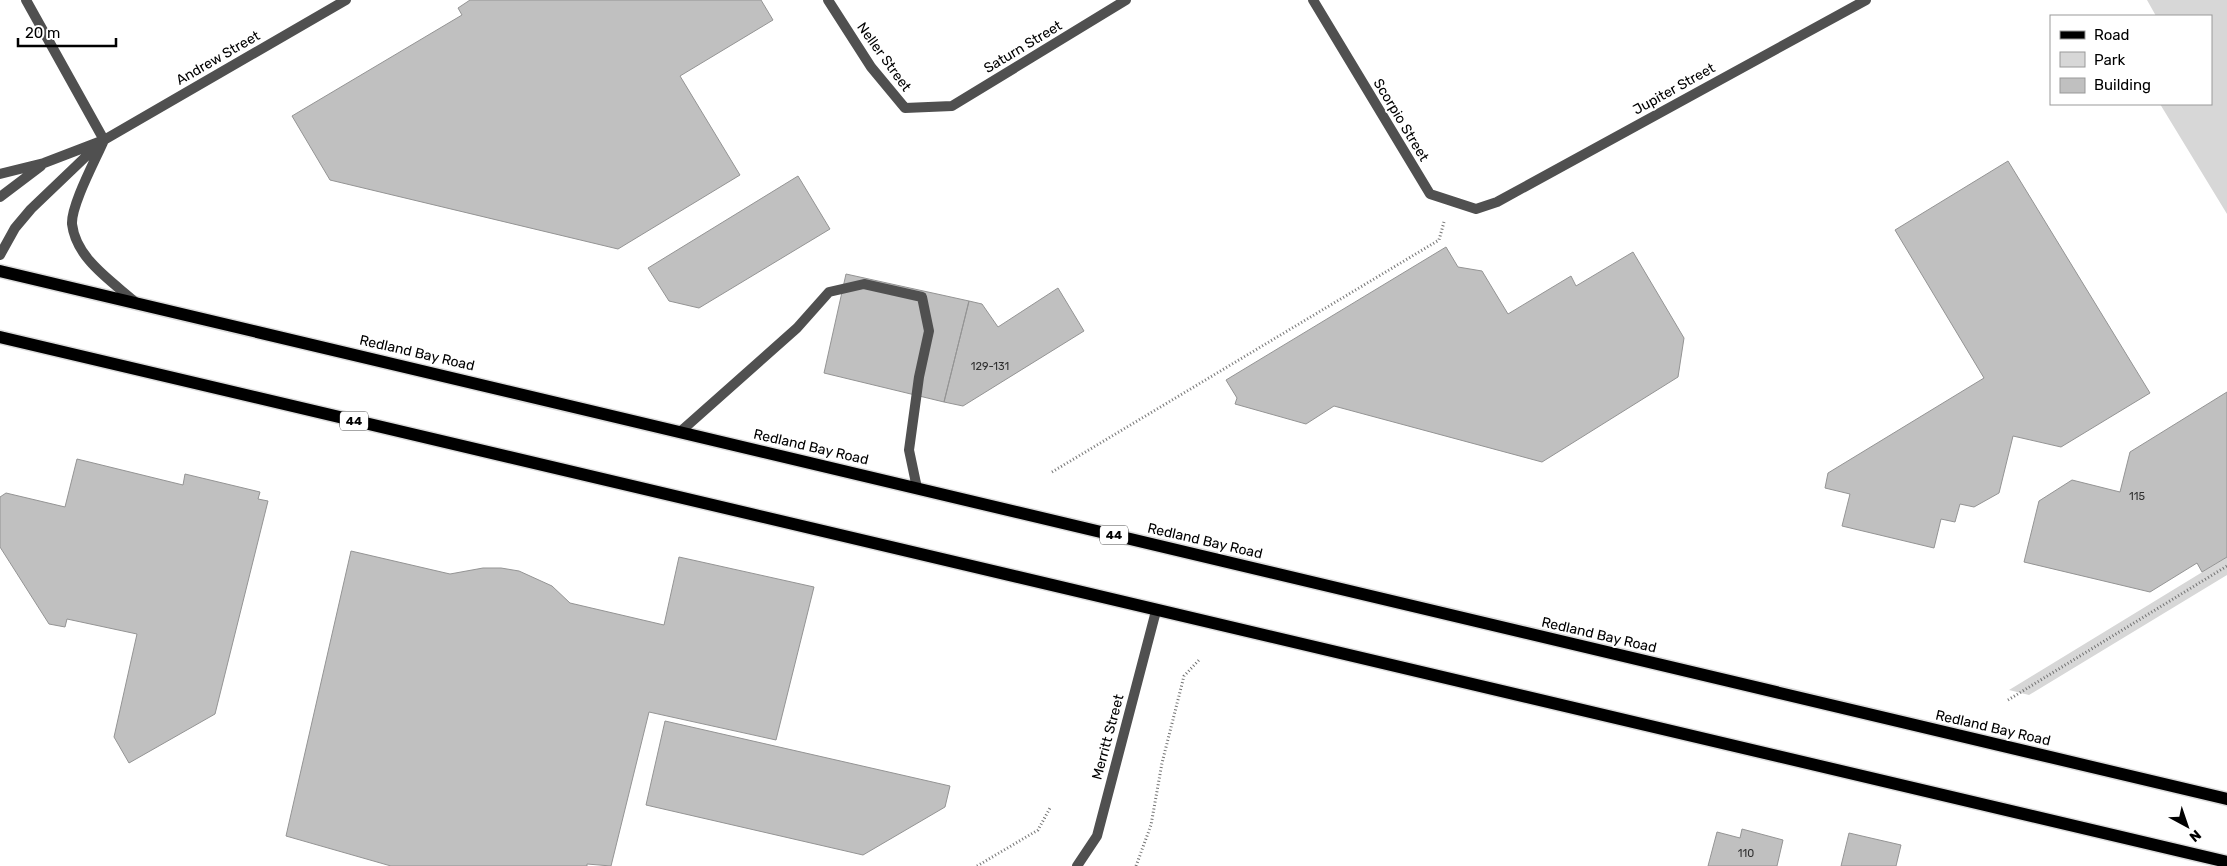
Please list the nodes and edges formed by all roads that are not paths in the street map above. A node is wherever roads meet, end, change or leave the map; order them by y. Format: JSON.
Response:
{"nodes":[{"id":1,"x":26,"y":0,"type":"edge"},
{"id":2,"x":346,"y":0,"type":"edge"},
{"id":3,"x":828,"y":0,"type":"edge"},
{"id":4,"x":1126,"y":0,"type":"edge"},
{"id":5,"x":1313,"y":0,"type":"edge"},
{"id":6,"x":1866,"y":0,"type":"edge"},
{"id":7,"x":931,"y":107,"type":"joint"},
{"id":8,"x":104,"y":140,"type":"junction"},
{"id":9,"x":44,"y":163,"type":"junction"},
{"id":10,"x":0,"y":174,"type":"edge"},
{"id":11,"x":0,"y":198,"type":"edge"},
{"id":12,"x":1496,"y":202,"type":"joint"},
{"id":13,"x":0,"y":255,"type":"edge"},
{"id":14,"x":0,"y":271,"type":"edge"},
{"id":15,"x":134,"y":301,"type":"junction"},
{"id":16,"x":0,"y":337,"type":"edge"},
{"id":17,"x":680,"y":432,"type":"junction"},
{"id":18,"x":917,"y":488,"type":"junction"},
{"id":19,"x":1156,"y":611,"type":"junction"},
{"id":20,"x":2227,"y":799,"type":"edge"},
{"id":21,"x":2227,"y":862,"type":"edge"},
{"id":22,"x":1077,"y":866,"type":"edge"}],
"edges":[{"from":1,"to":8,"type":"street"},
{"from":2,"to":8,"type":"street","name":"Andrew Street"},
{"from":3,"to":7,"type":"street","name":"Neller Street"},
{"from":4,"to":7,"type":"street","name":"Saturn Street"},
{"from":5,"to":12,"type":"street","name":"Scorpio Street"},
{"from":6,"to":12,"type":"street","name":"Jupiter Street"},
{"from":8,"to":9,"type":"street","name":"Andrew Street"},
{"from":8,"to":13,"type":"street","name":"Andrew Street"},
{"from":8,"to":15,"type":"street"},
{"from":9,"to":10,"type":"street","name":"Andrew Street"},
{"from":9,"to":11,"type":"street","name":"Andrew Street"},
{"from":14,"to":15,"type":"main road","name":"Redland Bay Road","number":"44"},
{"from":15,"to":17,"type":"main road","name":"Redland Bay Road","number":"44"},
{"from":16,"to":19,"type":"main road","number":"44"},
{"from":17,"to":18,"type":"main road","name":"Redland Bay Road","number":"44"},
{"from":17,"to":18,"type":"street"},
{"from":18,"to":20,"type":"main road","name":"Redland Bay Road","number":"44"},
{"from":19,"to":21,"type":"main road","number":"44"},
{"from":19,"to":22,"type":"street","name":"Merritt Street"}]}
